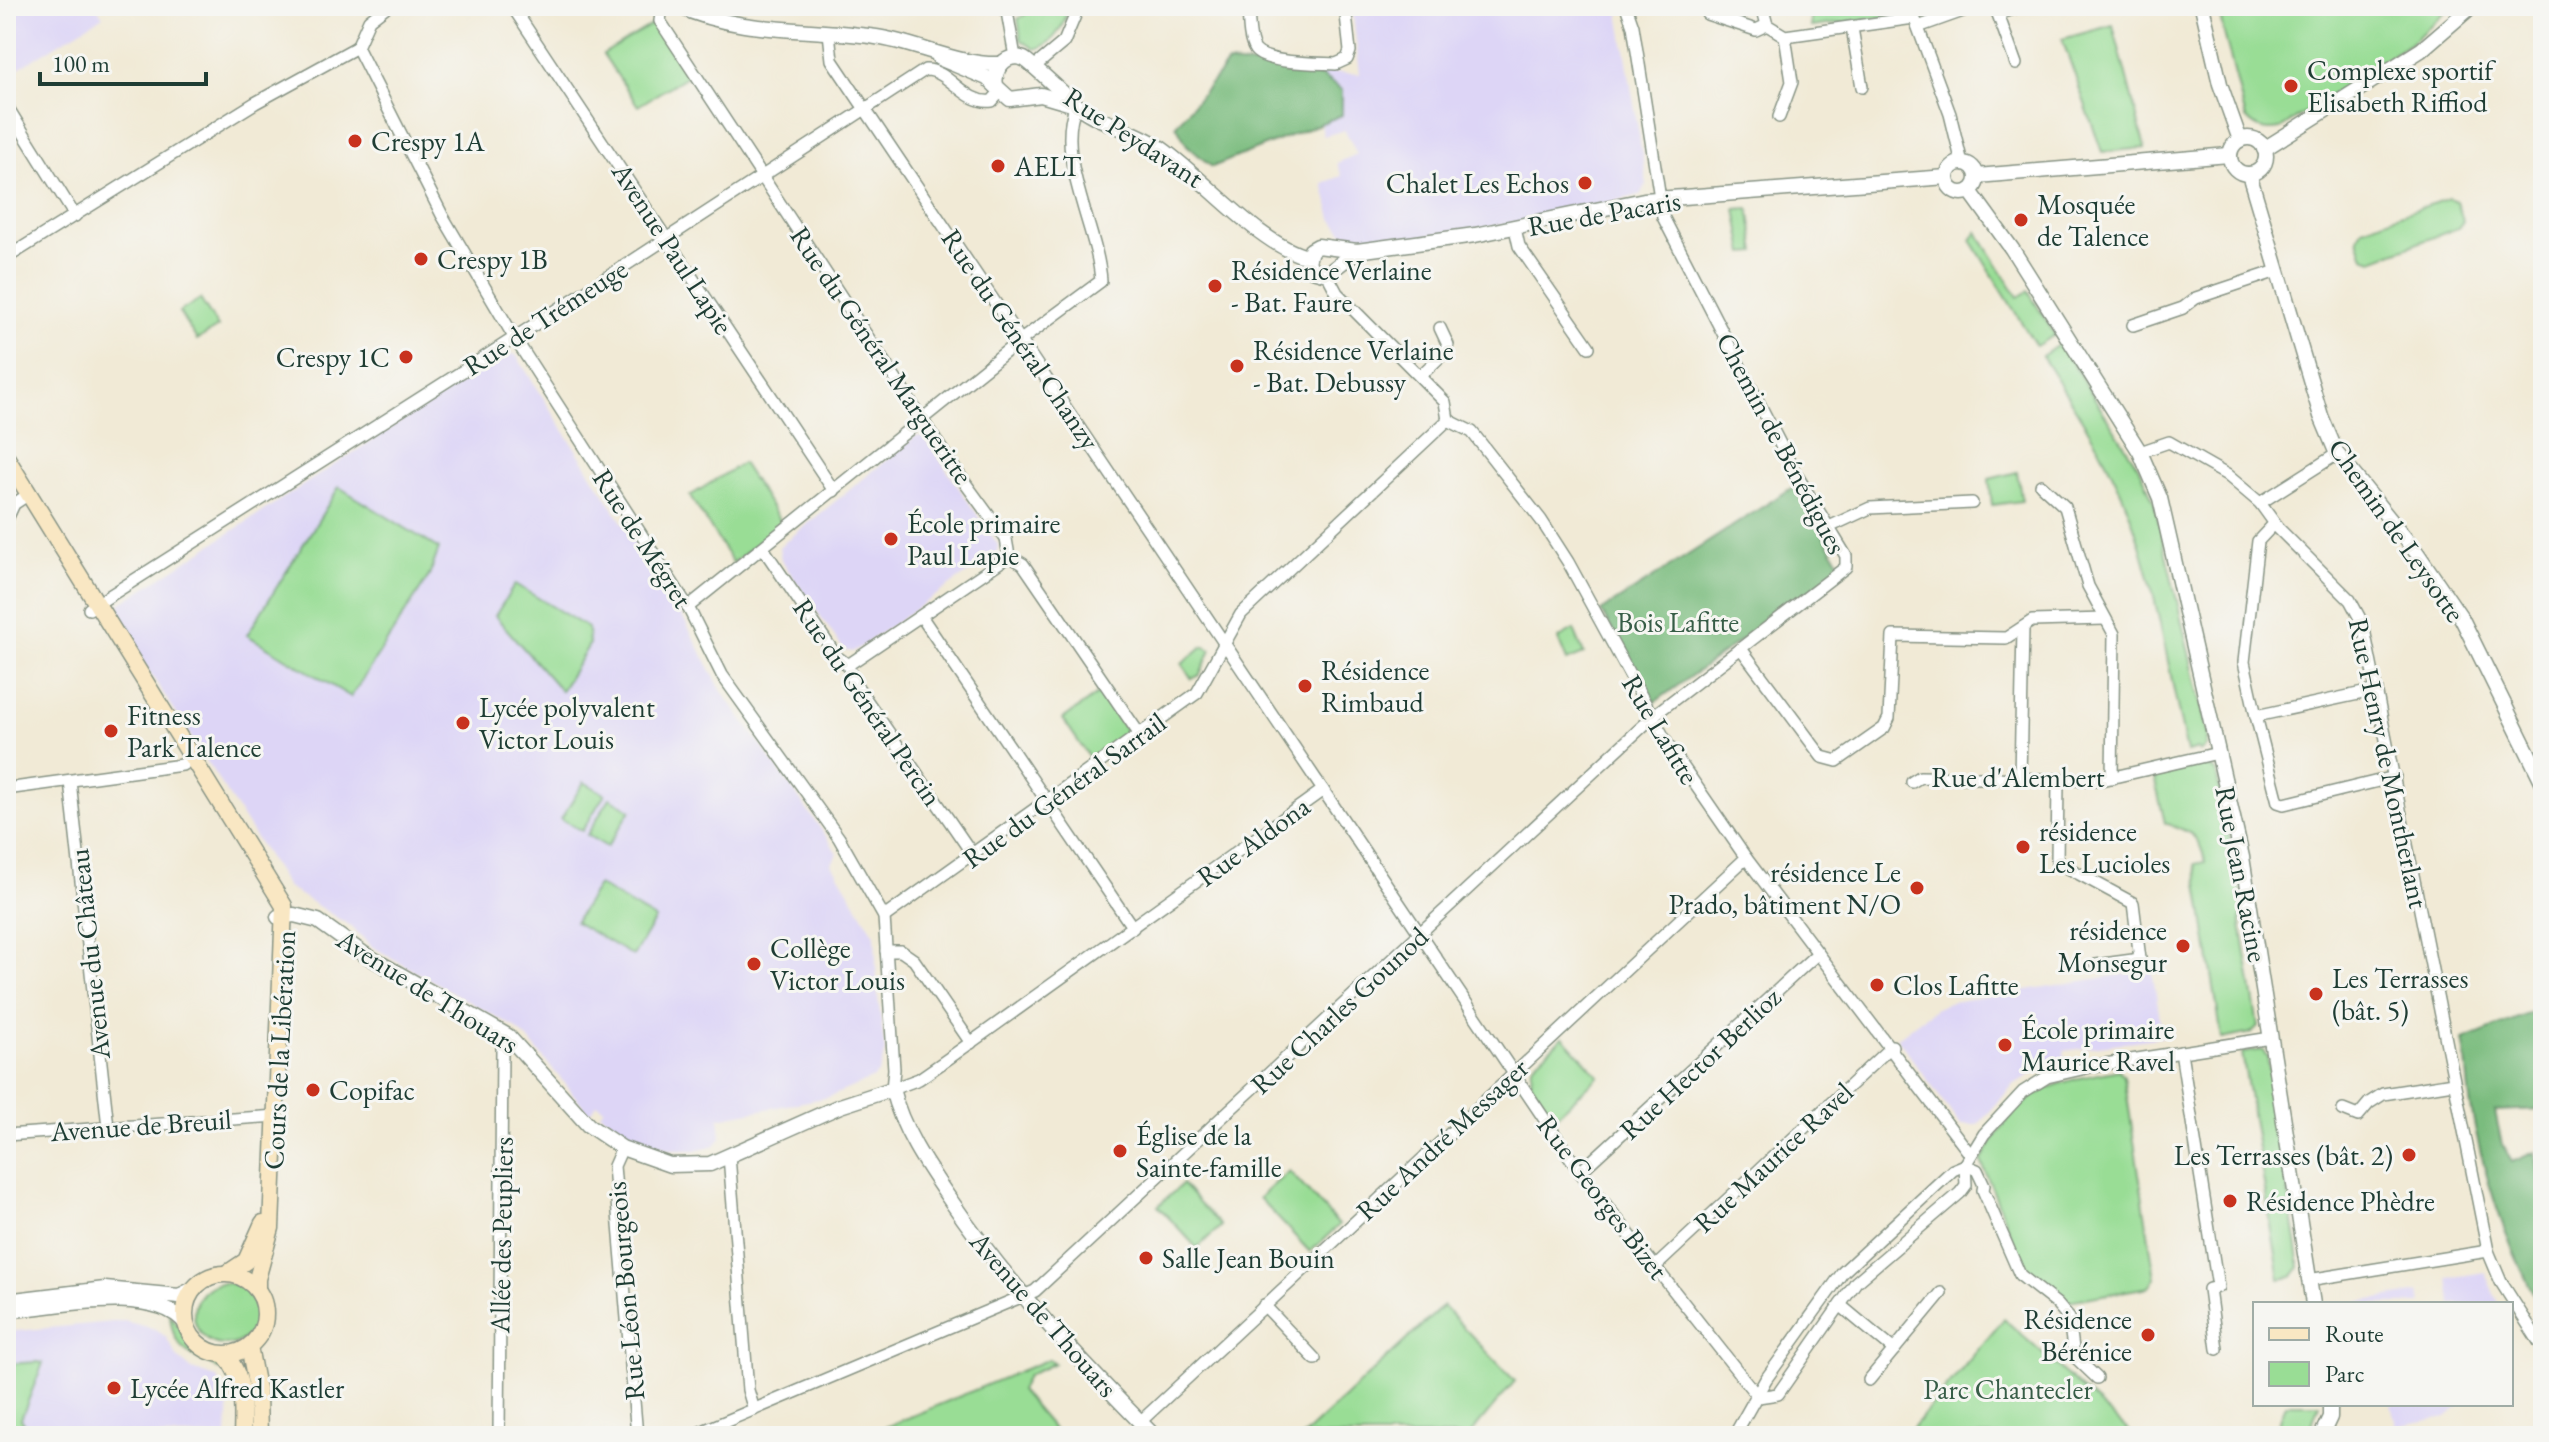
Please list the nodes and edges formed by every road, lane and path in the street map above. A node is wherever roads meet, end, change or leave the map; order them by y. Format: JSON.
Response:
{"nodes":[{"id":1,"x":387,"y":6,"type":"edge"},
{"id":2,"x":512,"y":6,"type":"edge"},
{"id":3,"x":662,"y":6,"type":"edge"},
{"id":4,"x":678,"y":6,"type":"edge"},
{"id":5,"x":1006,"y":6,"type":"edge"},
{"id":6,"x":1079,"y":6,"type":"edge"},
{"id":7,"x":1248,"y":6,"type":"edge"},
{"id":8,"x":1345,"y":6,"type":"edge"},
{"id":9,"x":1626,"y":6,"type":"edge"},
{"id":10,"x":1762,"y":6,"type":"edge"},
{"id":11,"x":1977,"y":6,"type":"edge"},
{"id":12,"x":2022,"y":6,"type":"edge"},
{"id":13,"x":2202,"y":6,"type":"edge"},
{"id":14,"x":2472,"y":6,"type":"edge"},
{"id":15,"x":1996,"y":10,"type":"edge"},
{"id":16,"x":1707,"y":14,"type":"dead end"},
{"id":17,"x":1914,"y":17,"type":"edge"},
{"id":18,"x":1767,"y":25,"type":"junction"},
{"id":19,"x":1852,"y":28,"type":"junction"},
{"id":20,"x":829,"y":33,"type":"junction"},
{"id":21,"x":1785,"y":36,"type":"junction"},
{"id":22,"x":357,"y":47,"type":"junction"},
{"id":23,"x":933,"y":54,"type":"junction"},
{"id":24,"x":1008,"y":61,"type":"junction"},
{"id":25,"x":2016,"y":64,"type":"dead end"},
{"id":26,"x":1035,"y":70,"type":"junction"},
{"id":27,"x":1862,"y":87,"type":"dead end"},
{"id":28,"x":998,"y":89,"type":"junction"},
{"id":29,"x":1028,"y":96,"type":"junction"},
{"id":30,"x":6,"y":105,"type":"edge"},
{"id":31,"x":1076,"y":105,"type":"junction"},
{"id":32,"x":866,"y":108,"type":"junction"},
{"id":33,"x":1779,"y":117,"type":"dead end"},
{"id":34,"x":2240,"y":140,"type":"junction"},
{"id":35,"x":2264,"y":149,"type":"junction"},
{"id":36,"x":2229,"y":155,"type":"junction"},
{"id":37,"x":1962,"y":163,"type":"junction"},
{"id":38,"x":762,"y":174,"type":"junction"},
{"id":39,"x":2249,"y":174,"type":"junction"},
{"id":40,"x":1977,"y":176,"type":"junction"},
{"id":41,"x":1947,"y":177,"type":"junction"},
{"id":42,"x":1970,"y":191,"type":"junction"},
{"id":43,"x":1660,"y":198,"type":"junction"},
{"id":44,"x":75,"y":216,"type":"junction"},
{"id":45,"x":1515,"y":228,"type":"junction"},
{"id":46,"x":666,"y":238,"type":"junction"},
{"id":47,"x":1329,"y":247,"type":"junction"},
{"id":48,"x":1357,"y":251,"type":"junction"},
{"id":49,"x":1308,"y":257,"type":"junction"},
{"id":50,"x":6,"y":258,"type":"edge"},
{"id":51,"x":1330,"y":271,"type":"junction"},
{"id":52,"x":2277,"y":271,"type":"junction"},
{"id":53,"x":2133,"y":325,"type":"dead end"},
{"id":54,"x":1440,"y":328,"type":"dead end"},
{"id":55,"x":514,"y":337,"type":"junction"},
{"id":56,"x":1021,"y":340,"type":"junction"},
{"id":57,"x":1589,"y":347,"type":"dead end"},
{"id":58,"x":1420,"y":376,"type":"junction"},
{"id":59,"x":923,"y":419,"type":"junction"},
{"id":60,"x":1448,"y":420,"type":"junction"},
{"id":61,"x":2140,"y":452,"type":"junction"},
{"id":62,"x":2337,"y":454,"type":"junction"},
{"id":63,"x":6,"y":457,"type":"edge"},
{"id":64,"x":6,"y":475,"type":"edge"},
{"id":65,"x":2041,"y":485,"type":"dead end"},
{"id":66,"x":834,"y":491,"type":"junction"},
{"id":67,"x":25,"y":497,"type":"junction"},
{"id":68,"x":1972,"y":503,"type":"dead end"},
{"id":69,"x":2260,"y":503,"type":"junction"},
{"id":70,"x":6,"y":521,"type":"edge"},
{"id":71,"x":2274,"y":524,"type":"junction"},
{"id":72,"x":1829,"y":527,"type":"junction"},
{"id":73,"x":763,"y":548,"type":"junction"},
{"id":74,"x":1009,"y":556,"type":"junction"},
{"id":75,"x":93,"y":606,"type":"junction"},
{"id":76,"x":688,"y":607,"type":"junction"},
{"id":77,"x":921,"y":616,"type":"junction"},
{"id":78,"x":2105,"y":619,"type":"junction"},
{"id":79,"x":2023,"y":628,"type":"junction"},
{"id":80,"x":1224,"y":643,"type":"junction"},
{"id":81,"x":1742,"y":650,"type":"junction"},
{"id":82,"x":848,"y":665,"type":"junction"},
{"id":83,"x":2377,"y":690,"type":"junction"},
{"id":84,"x":2256,"y":716,"type":"junction"},
{"id":85,"x":1652,"y":718,"type":"junction"},
{"id":86,"x":1140,"y":735,"type":"junction"},
{"id":87,"x":2218,"y":753,"type":"junction"},
{"id":88,"x":190,"y":760,"type":"junction"},
{"id":89,"x":2395,"y":777,"type":"junction"},
{"id":90,"x":2112,"y":778,"type":"junction"},
{"id":91,"x":2020,"y":779,"type":"junction"},
{"id":92,"x":70,"y":781,"type":"junction"},
{"id":93,"x":2058,"y":781,"type":"junction"},
{"id":94,"x":1912,"y":782,"type":"dead end"},
{"id":95,"x":2543,"y":783,"type":"edge"},
{"id":96,"x":6,"y":789,"type":"edge"},
{"id":97,"x":1323,"y":790,"type":"junction"},
{"id":98,"x":1047,"y":802,"type":"junction"},
{"id":99,"x":973,"y":855,"type":"junction"},
{"id":100,"x":1746,"y":858,"type":"junction"},
{"id":101,"x":282,"y":917,"type":"junction"},
{"id":102,"x":884,"y":917,"type":"junction"},
{"id":103,"x":1133,"y":928,"type":"junction"},
{"id":104,"x":1420,"y":934,"type":"junction"},
{"id":105,"x":886,"y":951,"type":"junction"},
{"id":106,"x":1818,"y":953,"type":"junction"},
{"id":107,"x":2096,"y":965,"type":"dead end"},
{"id":108,"x":508,"y":1036,"type":"junction"},
{"id":109,"x":2271,"y":1038,"type":"junction"},
{"id":110,"x":971,"y":1043,"type":"junction"},
{"id":111,"x":1892,"y":1046,"type":"junction"},
{"id":112,"x":2181,"y":1052,"type":"junction"},
{"id":113,"x":1513,"y":1073,"type":"junction"},
{"id":114,"x":2453,"y":1083,"type":"junction"},
{"id":115,"x":892,"y":1089,"type":"junction"},
{"id":116,"x":2343,"y":1110,"type":"dead end"},
{"id":117,"x":272,"y":1116,"type":"junction"},
{"id":118,"x":108,"y":1127,"type":"junction"},
{"id":119,"x":6,"y":1135,"type":"edge"},
{"id":120,"x":622,"y":1148,"type":"junction"},
{"id":121,"x":729,"y":1156,"type":"junction"},
{"id":122,"x":1968,"y":1159,"type":"junction"},
{"id":123,"x":1580,"y":1172,"type":"junction"},
{"id":124,"x":1966,"y":1185,"type":"junction"},
{"id":125,"x":1983,"y":1190,"type":"junction"},
{"id":126,"x":2488,"y":1251,"type":"junction"},
{"id":127,"x":1655,"y":1267,"type":"junction"},
{"id":128,"x":228,"y":1273,"type":"junction"},
{"id":129,"x":2308,"y":1280,"type":"junction"},
{"id":130,"x":257,"y":1288,"type":"junction"},
{"id":131,"x":193,"y":1289,"type":"junction"},
{"id":132,"x":1941,"y":1293,"type":"dead end"},
{"id":133,"x":1024,"y":1299,"type":"junction"},
{"id":134,"x":6,"y":1301,"type":"edge"},
{"id":135,"x":2313,"y":1302,"type":"edge"},
{"id":136,"x":1264,"y":1305,"type":"junction"},
{"id":137,"x":1840,"y":1305,"type":"junction"},
{"id":138,"x":6,"y":1311,"type":"edge"},
{"id":139,"x":186,"y":1324,"type":"junction"},
{"id":140,"x":249,"y":1347,"type":"junction"},
{"id":141,"x":2543,"y":1348,"type":"edge"},
{"id":142,"x":2217,"y":1349,"type":"dead end"},
{"id":143,"x":1894,"y":1350,"type":"junction"},
{"id":144,"x":225,"y":1355,"type":"junction"},
{"id":145,"x":1315,"y":1359,"type":"dead end"},
{"id":146,"x":2097,"y":1378,"type":"dead end"},
{"id":147,"x":1869,"y":1380,"type":"dead end"},
{"id":148,"x":1758,"y":1397,"type":"junction"},
{"id":149,"x":754,"y":1410,"type":"junction"},
{"id":150,"x":2330,"y":1410,"type":"edge"},
{"id":151,"x":1140,"y":1422,"type":"junction"},
{"id":152,"x":242,"y":1436,"type":"edge"},
{"id":153,"x":259,"y":1436,"type":"edge"},
{"id":154,"x":499,"y":1436,"type":"edge"},
{"id":155,"x":637,"y":1436,"type":"edge"},
{"id":156,"x":691,"y":1436,"type":"edge"},
{"id":157,"x":1154,"y":1436,"type":"edge"},
{"id":158,"x":1734,"y":1436,"type":"edge"},
{"id":159,"x":2321,"y":1436,"type":"edge"}],
"edges":[{"from":1,"to":22,"type":"street"},
{"from":2,"to":46,"type":"street","name":"Avenue Paul Lapie"},
{"from":3,"to":38,"type":"street","name":"Rue du Général Margueritte"},
{"from":4,"to":20,"type":"street"},
{"from":5,"to":24,"type":"street"},
{"from":6,"to":26,"type":"street"},
{"from":7,"to":8,"type":"street"},
{"from":9,"to":43,"type":"street","name":"Chemin de Bénédigues"},
{"from":10,"to":18,"type":"street"},
{"from":11,"to":17,"type":"street"},
{"from":12,"to":15,"type":"street"},
{"from":13,"to":34,"type":"street"},
{"from":14,"to":35,"type":"street"},
{"from":15,"to":25,"type":"street"},
{"from":16,"to":18,"type":"street"},
{"from":17,"to":19,"type":"street"},
{"from":17,"to":37,"type":"street"},
{"from":18,"to":21,"type":"street"},
{"from":19,"to":21,"type":"street"},
{"from":19,"to":27,"type":"street"},
{"from":20,"to":23,"type":"street"},
{"from":20,"to":32,"type":"street","name":"Rue du Général Chanzy"},
{"from":21,"to":33,"type":"street"},
{"from":22,"to":44,"type":"street"},
{"from":22,"to":55,"type":"street","name":"Rue de Mégret"},
{"from":23,"to":24,"type":"street"},
{"from":23,"to":28,"type":"street"},
{"from":24,"to":26,"type":"street"},
{"from":24,"to":28,"type":"street"},
{"from":26,"to":29,"type":"street"},
{"from":26,"to":31,"type":"street","name":"Rue Peydavant"},
{"from":28,"to":29,"type":"street"},
{"from":28,"to":32,"type":"street","name":"Rue de Trémeuge"},
{"from":29,"to":31,"type":"street"},
{"from":30,"to":44,"type":"street"},
{"from":31,"to":49,"type":"street","name":"Rue Peydavant"},
{"from":31,"to":56,"type":"street"},
{"from":32,"to":38,"type":"street","name":"Rue de Trémeuge"},
{"from":32,"to":56,"type":"street","name":"Rue du Général Chanzy"},
{"from":34,"to":35,"type":"street"},
{"from":34,"to":36,"type":"street"},
{"from":35,"to":39,"type":"street"},
{"from":36,"to":39,"type":"street"},
{"from":36,"to":40,"type":"street"},
{"from":37,"to":40,"type":"street"},
{"from":37,"to":41,"type":"street"},
{"from":38,"to":46,"type":"street","name":"Rue de Trémeuge"},
{"from":38,"to":59,"type":"street","name":"Rue du Général Margueritte"},
{"from":39,"to":52,"type":"street","name":"Chemin de Leysotte"},
{"from":40,"to":42,"type":"street"},
{"from":41,"to":42,"type":"street"},
{"from":41,"to":43,"type":"street","name":"Rue de Pacaris"},
{"from":42,"to":61,"type":"street"},
{"from":43,"to":45,"type":"street","name":"Rue de Pacaris"},
{"from":43,"to":72,"type":"street","name":"Chemin de Bénédigues"},
{"from":44,"to":50,"type":"street"},
{"from":45,"to":48,"type":"street","name":"Rue de Pacaris"},
{"from":45,"to":57,"type":"street"},
{"from":46,"to":55,"type":"street","name":"Rue de Trémeuge"},
{"from":46,"to":66,"type":"street","name":"Avenue Paul Lapie"},
{"from":47,"to":48,"type":"street","name":"Rue de Pacaris"},
{"from":47,"to":49,"type":"street"},
{"from":47,"to":51,"type":"street"},
{"from":48,"to":51,"type":"street","name":"Rue de Pacaris"},
{"from":49,"to":51,"type":"street"},
{"from":51,"to":58,"type":"street","name":"Rue Lafitte"},
{"from":52,"to":53,"type":"street"},
{"from":52,"to":62,"type":"street","name":"Chemin de Leysotte"},
{"from":54,"to":58,"type":"street"},
{"from":55,"to":75,"type":"street","name":"Rue de Trémeuge"},
{"from":55,"to":76,"type":"street","name":"Rue de Mégret"},
{"from":56,"to":59,"type":"street"},
{"from":56,"to":80,"type":"street","name":"Rue du Général Chanzy"},
{"from":58,"to":60,"type":"street","name":"Rue Lafitte"},
{"from":59,"to":66,"type":"street"},
{"from":59,"to":74,"type":"street","name":"Rue du Général Margueritte"},
{"from":60,"to":80,"type":"street"},
{"from":60,"to":85,"type":"street","name":"Rue Lafitte"},
{"from":61,"to":69,"type":"street","name":"Rue Henry de Montherlant"},
{"from":61,"to":87,"type":"street","name":"Rue Jean Racine"},
{"from":62,"to":69,"type":"street"},
{"from":62,"to":95,"type":"street","name":"Chemin de Leysotte"},
{"from":63,"to":67,"type":"main road","name":"Cours de la Libération"},
{"from":64,"to":67,"type":"main road","name":"Cours de la Libération"},
{"from":65,"to":78,"type":"street"},
{"from":66,"to":73,"type":"street"},
{"from":67,"to":70,"type":"street"},
{"from":67,"to":75,"type":"main road","name":"Cours de la Libération"},
{"from":68,"to":72,"type":"street"},
{"from":69,"to":71,"type":"street","name":"Rue Henry de Montherlant"},
{"from":71,"to":83,"type":"street","name":"Rue Henry de Montherlant"},
{"from":71,"to":84,"type":"street"},
{"from":72,"to":81,"type":"street","name":"Chemin de Bénédigues"},
{"from":73,"to":76,"type":"street"},
{"from":73,"to":82,"type":"street","name":"Rue du Général Percin"},
{"from":74,"to":77,"type":"street"},
{"from":74,"to":86,"type":"street","name":"Rue du Général Margueritte"},
{"from":75,"to":88,"type":"main road","name":"Cours de la Libération"},
{"from":76,"to":102,"type":"street","name":"Rue de Mégret"},
{"from":77,"to":82,"type":"street"},
{"from":77,"to":98,"type":"street"},
{"from":78,"to":79,"type":"street"},
{"from":78,"to":90,"type":"street"},
{"from":79,"to":81,"type":"street"},
{"from":79,"to":91,"type":"street"},
{"from":80,"to":86,"type":"street","name":"Rue du Général Sarrail"},
{"from":80,"to":97,"type":"street","name":"Rue Aldona"},
{"from":81,"to":85,"type":"street","name":"Rue Charles Gounod"},
{"from":82,"to":99,"type":"street","name":"Rue du Général Percin"},
{"from":83,"to":84,"type":"street"},
{"from":83,"to":89,"type":"street","name":"Rue Henry de Montherlant"},
{"from":84,"to":89,"type":"street"},
{"from":85,"to":100,"type":"street","name":"Rue Lafitte"},
{"from":85,"to":104,"type":"street","name":"Rue Charles Gounod"},
{"from":86,"to":98,"type":"street","name":"Rue du Général Sarrail"},
{"from":87,"to":90,"type":"street","name":"Rue d'Alembert"},
{"from":87,"to":109,"type":"street","name":"Rue Jean Racine"},
{"from":88,"to":92,"type":"street"},
{"from":88,"to":101,"type":"main road","name":"Cours de la Libération"},
{"from":89,"to":114,"type":"street","name":"Rue Henry de Montherlant"},
{"from":90,"to":93,"type":"street","name":"Rue d'Alembert"},
{"from":91,"to":93,"type":"street","name":"Rue d'Alembert"},
{"from":91,"to":94,"type":"street","name":"Rue d'Alembert"},
{"from":92,"to":96,"type":"street"},
{"from":92,"to":118,"type":"street","name":"Avenue du Château"},
{"from":93,"to":107,"type":"street"},
{"from":97,"to":103,"type":"street","name":"Rue Aldona"},
{"from":97,"to":104,"type":"street","name":"Rue Georges Bizet"},
{"from":98,"to":99,"type":"street","name":"Rue du Général Sarrail"},
{"from":98,"to":103,"type":"street"},
{"from":99,"to":102,"type":"street","name":"Rue du Général Sarrail"},
{"from":100,"to":106,"type":"street","name":"Rue Lafitte"},
{"from":100,"to":113,"type":"street","name":"Rue André Messager"},
{"from":101,"to":108,"type":"street","name":"Avenue de Thouars"},
{"from":101,"to":117,"type":"main road","name":"Cours de la Libération"},
{"from":102,"to":105,"type":"street","name":"Rue de Mégret"},
{"from":103,"to":110,"type":"street","name":"Rue Aldona"},
{"from":104,"to":113,"type":"street","name":"Rue Georges Bizet"},
{"from":104,"to":133,"type":"street","name":"Rue Charles Gounod"},
{"from":105,"to":110,"type":"street"},
{"from":105,"to":115,"type":"street","name":"Rue de Mégret"},
{"from":106,"to":111,"type":"street","name":"Rue Lafitte"},
{"from":106,"to":123,"type":"street","name":"Rue Hector Berlioz"},
{"from":108,"to":120,"type":"street","name":"Avenue de Thouars"},
{"from":108,"to":154,"type":"street","name":"Allée des Peupliers"},
{"from":109,"to":112,"type":"street"},
{"from":109,"to":129,"type":"street","name":"Rue Jean Racine"},
{"from":110,"to":115,"type":"street","name":"Rue Aldona"},
{"from":111,"to":122,"type":"street","name":"Rue Lafitte"},
{"from":111,"to":127,"type":"street","name":"Rue Maurice Ravel"},
{"from":112,"to":122,"type":"street"},
{"from":112,"to":142,"type":"street"},
{"from":113,"to":123,"type":"street","name":"Rue Georges Bizet"},
{"from":113,"to":136,"type":"street","name":"Rue André Messager"},
{"from":114,"to":116,"type":"street"},
{"from":114,"to":126,"type":"street","name":"Rue Henry de Montherlant"},
{"from":115,"to":121,"type":"street","name":"Avenue de Thouars"},
{"from":115,"to":133,"type":"street","name":"Avenue de Thouars"},
{"from":117,"to":118,"type":"street","name":"Avenue de Breuil"},
{"from":117,"to":128,"type":"main road","name":"Cours de la Libération"},
{"from":117,"to":130,"type":"main road","name":"Cours de la Libération"},
{"from":118,"to":119,"type":"street","name":"Avenue de Breuil"},
{"from":120,"to":121,"type":"street","name":"Avenue de Thouars"},
{"from":120,"to":155,"type":"street","name":"Rue Léon Bourgeois"},
{"from":121,"to":149,"type":"street"},
{"from":122,"to":124,"type":"street"},
{"from":122,"to":125,"type":"street","name":"Rue Lafitte"},
{"from":122,"to":148,"type":"street"},
{"from":123,"to":127,"type":"street","name":"Rue Georges Bizet"},
{"from":124,"to":125,"type":"street"},
{"from":124,"to":137,"type":"street"},
{"from":125,"to":146,"type":"street"},
{"from":126,"to":129,"type":"street"},
{"from":126,"to":141,"type":"street","name":"Rue Henry de Montherlant"},
{"from":127,"to":148,"type":"street","name":"Rue Georges Bizet"},
{"from":128,"to":130,"type":"main road"},
{"from":128,"to":131,"type":"main road"},
{"from":129,"to":135,"type":"street","name":"Rue Jean Racine"},
{"from":130,"to":140,"type":"main road"},
{"from":131,"to":134,"type":"street"},
{"from":131,"to":139,"type":"main road"},
{"from":132,"to":143,"type":"street"},
{"from":133,"to":149,"type":"street"},
{"from":133,"to":151,"type":"street","name":"Avenue de Thouars"},
{"from":136,"to":145,"type":"street"},
{"from":136,"to":151,"type":"street","name":"Rue André Messager"},
{"from":137,"to":143,"type":"street"},
{"from":137,"to":148,"type":"street"},
{"from":138,"to":139,"type":"street"},
{"from":139,"to":144,"type":"main road"},
{"from":140,"to":144,"type":"main road"},
{"from":140,"to":153,"type":"main road"},
{"from":143,"to":147,"type":"street"},
{"from":144,"to":152,"type":"main road"},
{"from":148,"to":158,"type":"street"},
{"from":149,"to":156,"type":"street"},
{"from":150,"to":159,"type":"street"},
{"from":151,"to":157,"type":"street","name":"Avenue de Thouars"}]}
